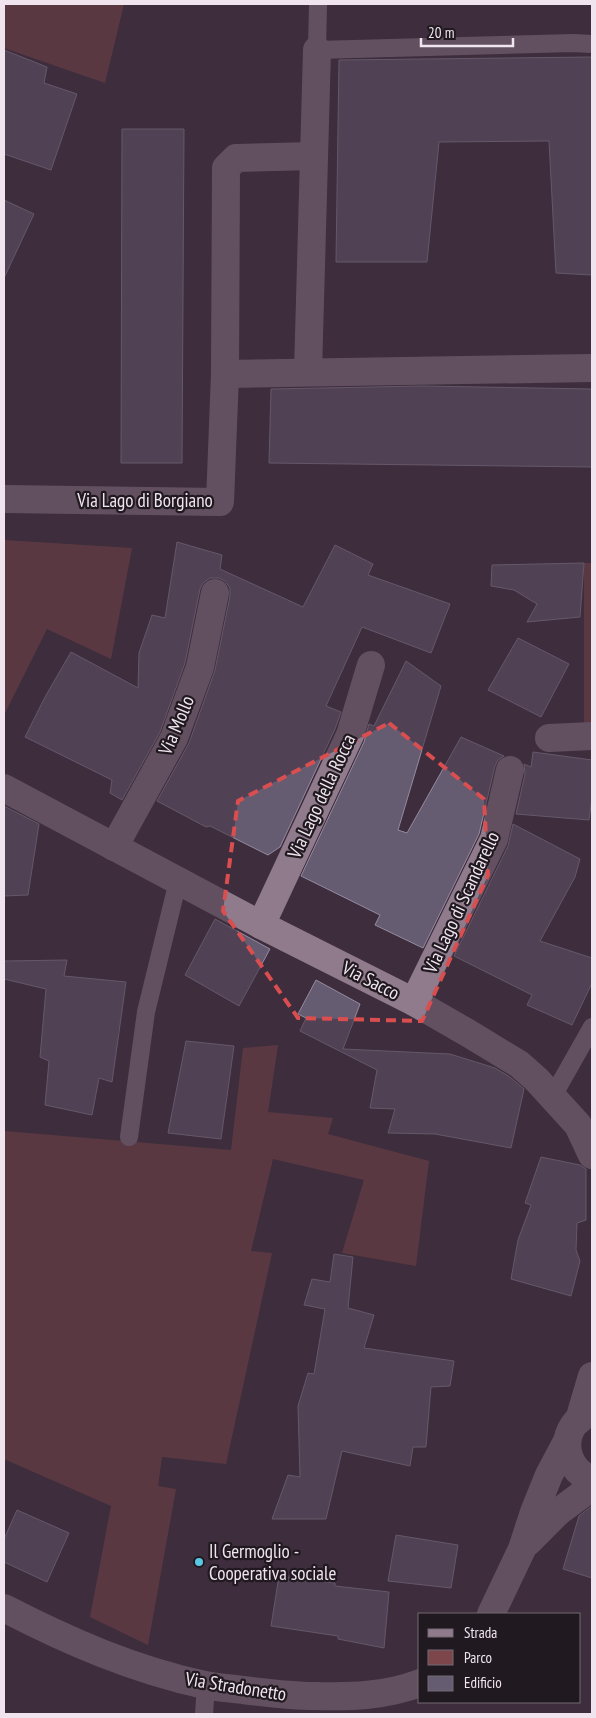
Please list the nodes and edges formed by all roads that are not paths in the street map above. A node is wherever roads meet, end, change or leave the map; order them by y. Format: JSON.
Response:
{"nodes":[{"id":1,"x":318,"y":4,"type":"edge"},
{"id":2,"x":592,"y":44,"type":"edge"},
{"id":3,"x":317,"y":50,"type":"junction"},
{"id":4,"x":314,"y":156,"type":"junction"},
{"id":5,"x":592,"y":368,"type":"edge"},
{"id":6,"x":308,"y":372,"type":"junction"},
{"id":7,"x":225,"y":374,"type":"junction"},
{"id":8,"x":4,"y":499,"type":"edge"},
{"id":9,"x":215,"y":593,"type":"dead end"},
{"id":10,"x":371,"y":665,"type":"dead end"},
{"id":11,"x":592,"y":736,"type":"edge"},
{"id":12,"x":549,"y":738,"type":"dead end"},
{"id":13,"x":510,"y":770,"type":"dead end"},
{"id":14,"x":4,"y":788,"type":"edge"},
{"id":15,"x":114,"y":847,"type":"junction"},
{"id":16,"x":178,"y":881,"type":"junction"},
{"id":17,"x":261,"y":924,"type":"junction"},
{"id":18,"x":414,"y":1002,"type":"junction"},
{"id":19,"x":592,"y":1028,"type":"edge"},
{"id":20,"x":553,"y":1096,"type":"junction"},
{"id":21,"x":128,"y":1137,"type":"dead end"},
{"id":22,"x":592,"y":1155,"type":"edge"},
{"id":23,"x":592,"y":1376,"type":"edge"},
{"id":24,"x":580,"y":1424,"type":"edge"},
{"id":25,"x":592,"y":1480,"type":"edge"},
{"id":26,"x":592,"y":1487,"type":"edge"},
{"id":27,"x":522,"y":1549,"type":"junction"},
{"id":28,"x":4,"y":1608,"type":"edge"},
{"id":29,"x":491,"y":1613,"type":"edge"},
{"id":30,"x":418,"y":1684,"type":"edge"},
{"id":31,"x":206,"y":1685,"type":"junction"},
{"id":32,"x":204,"y":1714,"type":"edge"}],
"edges":[{"from":1,"to":3,"type":"lane"},
{"from":2,"to":3,"type":"lane"},
{"from":3,"to":4,"type":"street"},
{"from":4,"to":6,"type":"street"},
{"from":4,"to":7,"type":"street","name":"Via Lago di Borgiano"},
{"from":5,"to":6,"type":"street"},
{"from":6,"to":7,"type":"street"},
{"from":7,"to":8,"type":"street","name":"Via Lago di Borgiano"},
{"from":9,"to":15,"type":"street","name":"Via Mollo"},
{"from":10,"to":17,"type":"street","name":"Via Lago della Rocca"},
{"from":11,"to":12,"type":"street"},
{"from":13,"to":18,"type":"street","name":"Via Lago di Scandarello"},
{"from":14,"to":15,"type":"street","name":"Via Sacco"},
{"from":15,"to":16,"type":"street","name":"Via Sacco"},
{"from":16,"to":17,"type":"street","name":"Via Sacco"},
{"from":16,"to":21,"type":"lane"},
{"from":17,"to":18,"type":"street","name":"Via Sacco"},
{"from":18,"to":20,"type":"street","name":"Via Sacco"},
{"from":19,"to":20,"type":"lane"},
{"from":20,"to":22,"type":"street","name":"Via Sacco"},
{"from":23,"to":24,"type":"street"},
{"from":24,"to":25,"type":"street"},
{"from":24,"to":27,"type":"street"},
{"from":26,"to":27,"type":"street"},
{"from":27,"to":29,"type":"street"},
{"from":28,"to":31,"type":"street","name":"Via Stradonetto"},
{"from":30,"to":31,"type":"street","name":"Via Stradonetto"},
{"from":31,"to":32,"type":"lane"}]}
